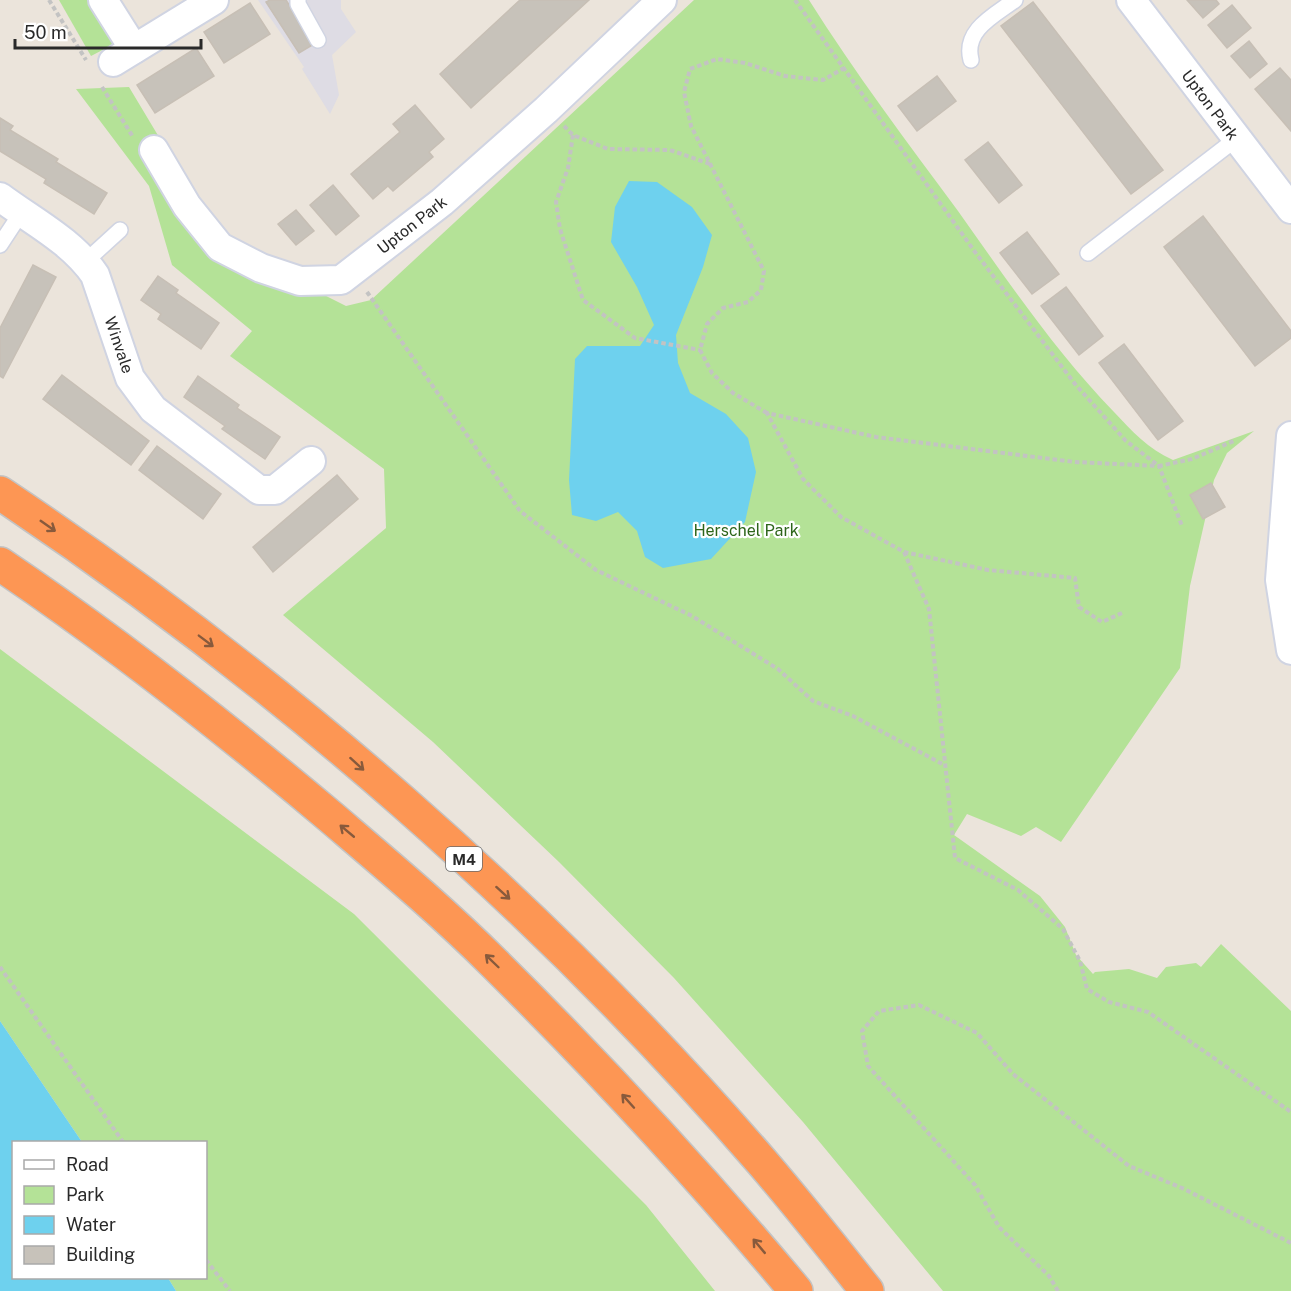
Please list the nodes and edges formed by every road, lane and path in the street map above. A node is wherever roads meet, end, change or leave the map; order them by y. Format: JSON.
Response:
{"nodes":[{"id":1,"x":102,"y":0,"type":"edge"},
{"id":2,"x":214,"y":0,"type":"edge"},
{"id":3,"x":298,"y":0,"type":"edge"},
{"id":4,"x":662,"y":0,"type":"edge"},
{"id":5,"x":795,"y":0,"type":"edge"},
{"id":6,"x":1016,"y":0,"type":"edge"},
{"id":7,"x":1131,"y":0,"type":"edge"},
{"id":8,"x":318,"y":40,"type":"dead end"},
{"id":9,"x":971,"y":60,"type":"dead end"},
{"id":10,"x":844,"y":68,"type":"junction"},
{"id":11,"x":546,"y":110,"type":"junction"},
{"id":12,"x":573,"y":135,"type":"junction"},
{"id":13,"x":1236,"y":139,"type":"junction"},
{"id":14,"x":154,"y":150,"type":"dead end"},
{"id":15,"x":710,"y":164,"type":"junction"},
{"id":16,"x":11,"y":205,"type":"edge"},
{"id":17,"x":1291,"y":209,"type":"edge"},
{"id":18,"x":120,"y":231,"type":"dead end"},
{"id":19,"x":0,"y":245,"type":"edge"},
{"id":20,"x":1088,"y":253,"type":"dead end"},
{"id":21,"x":86,"y":261,"type":"junction"},
{"id":22,"x":352,"y":272,"type":"junction"},
{"id":23,"x":700,"y":350,"type":"junction"},
{"id":24,"x":767,"y":413,"type":"junction"},
{"id":25,"x":1291,"y":436,"type":"edge"},
{"id":26,"x":1236,"y":440,"type":"dead end"},
{"id":27,"x":311,"y":461,"type":"dead end"},
{"id":28,"x":1158,"y":466,"type":"junction"},
{"id":29,"x":0,"y":493,"type":"edge"},
{"id":30,"x":1182,"y":526,"type":"dead end"},
{"id":31,"x":904,"y":552,"type":"junction"},
{"id":32,"x":0,"y":564,"type":"edge"},
{"id":33,"x":1122,"y":614,"type":"dead end"},
{"id":34,"x":1291,"y":650,"type":"edge"},
{"id":35,"x":946,"y":766,"type":"junction"},
{"id":36,"x":0,"y":967,"type":"edge"},
{"id":37,"x":1291,"y":1112,"type":"edge"},
{"id":38,"x":122,"y":1141,"type":"edge"},
{"id":39,"x":1291,"y":1243,"type":"edge"},
{"id":40,"x":207,"y":1261,"type":"edge"},
{"id":41,"x":230,"y":1291,"type":"edge"},
{"id":42,"x":796,"y":1291,"type":"edge"},
{"id":43,"x":867,"y":1291,"type":"edge"},
{"id":44,"x":1058,"y":1291,"type":"edge"}],
"edges":[{"from":1,"to":2,"type":"street"},
{"from":3,"to":8,"type":"lane"},
{"from":4,"to":11,"type":"street","name":"Upton Park"},
{"from":5,"to":10,"type":"path"},
{"from":6,"to":9,"type":"lane"},
{"from":7,"to":13,"type":"street","name":"Upton Park"},
{"from":10,"to":15,"type":"path"},
{"from":10,"to":28,"type":"path"},
{"from":11,"to":12,"type":"path"},
{"from":11,"to":22,"type":"street","name":"Upton Park"},
{"from":12,"to":15,"type":"path"},
{"from":12,"to":23,"type":"path"},
{"from":13,"to":17,"type":"street","name":"Upton Park"},
{"from":13,"to":20,"type":"lane"},
{"from":14,"to":22,"type":"street","name":"Upton Park"},
{"from":15,"to":23,"type":"path"},
{"from":16,"to":19,"type":"lane"},
{"from":16,"to":21,"type":"street","name":"Winvale"},
{"from":18,"to":21,"type":"lane"},
{"from":21,"to":27,"type":"street","name":"Winvale"},
{"from":22,"to":35,"type":"path"},
{"from":23,"to":24,"type":"path"},
{"from":24,"to":28,"type":"path"},
{"from":24,"to":31,"type":"path"},
{"from":25,"to":34,"type":"street"},
{"from":26,"to":28,"type":"path"},
{"from":28,"to":30,"type":"path"},
{"from":29,"to":43,"type":"highway","number":"M4","one_way":true},
{"from":31,"to":33,"type":"path"},
{"from":31,"to":35,"type":"path"},
{"from":42,"to":32,"type":"highway","one_way":true},
{"from":35,"to":37,"type":"path"},
{"from":36,"to":38,"type":"path"},
{"from":39,"to":44,"type":"path"},
{"from":40,"to":41,"type":"path"}]}
